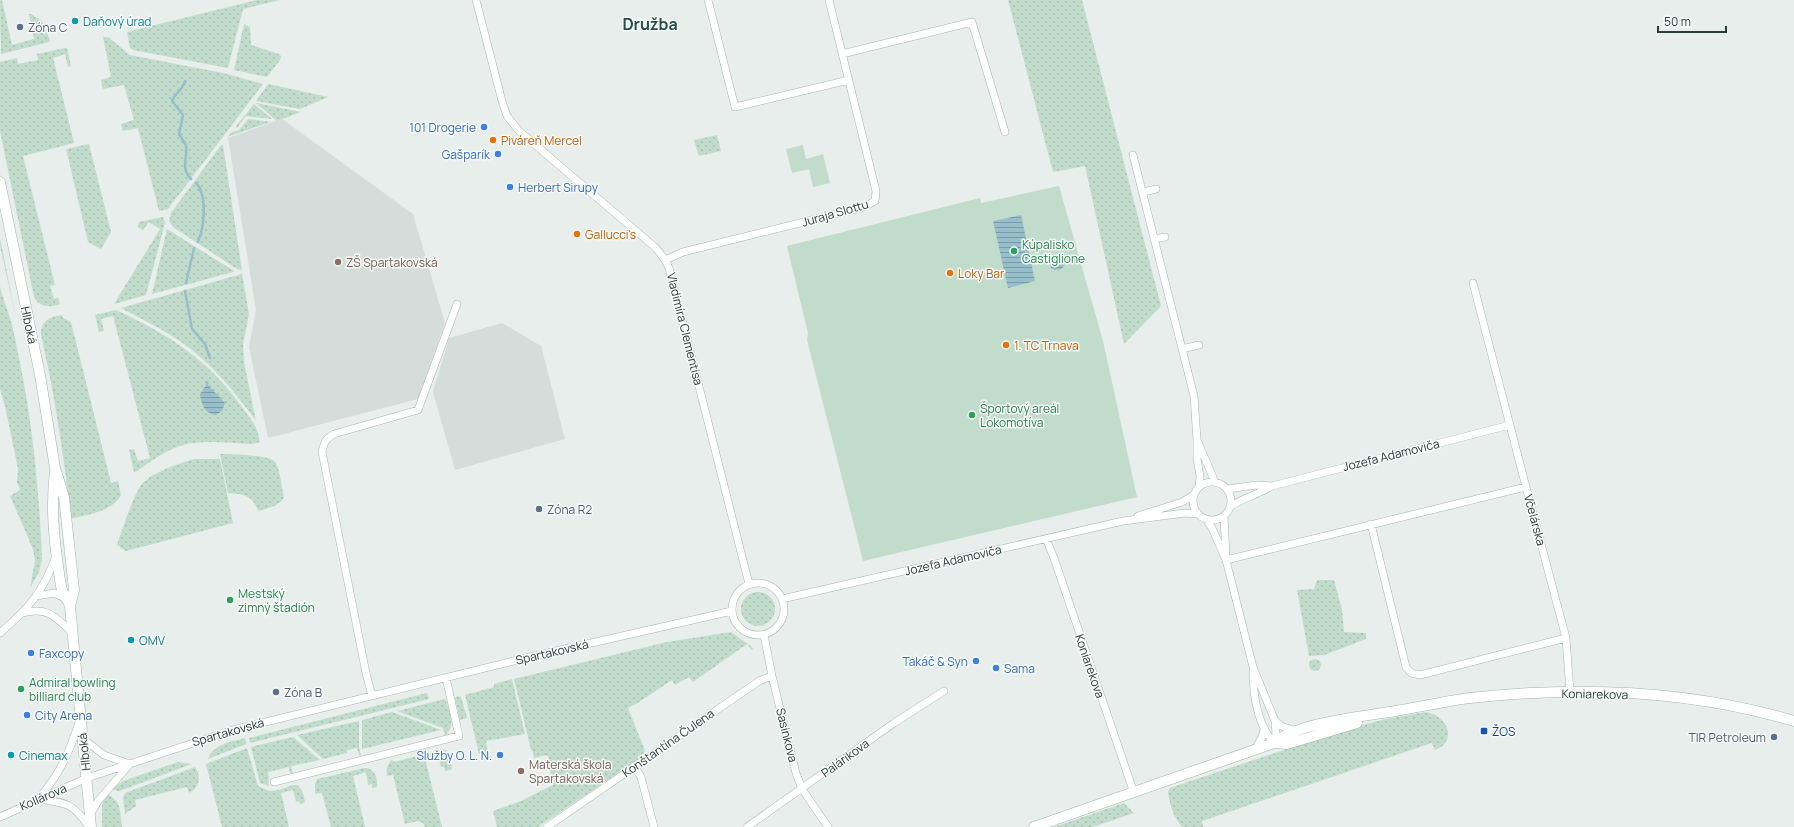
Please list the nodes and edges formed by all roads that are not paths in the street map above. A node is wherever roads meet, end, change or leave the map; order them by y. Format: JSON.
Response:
{"nodes":[{"id":1,"x":476,"y":0,"type":"edge"},
{"id":2,"x":708,"y":0,"type":"edge"},
{"id":3,"x":829,"y":0,"type":"edge"},
{"id":4,"x":842,"y":54,"type":"junction"},
{"id":5,"x":849,"y":80,"type":"junction"},
{"id":6,"x":1005,"y":132,"type":"dead end"},
{"id":7,"x":1133,"y":155,"type":"dead end"},
{"id":8,"x":0,"y":182,"type":"edge"},
{"id":9,"x":1156,"y":189,"type":"dead end"},
{"id":10,"x":1143,"y":192,"type":"junction"},
{"id":11,"x":1165,"y":237,"type":"dead end"},
{"id":12,"x":1154,"y":239,"type":"junction"},
{"id":13,"x":665,"y":260,"type":"junction"},
{"id":14,"x":1473,"y":283,"type":"dead end"},
{"id":15,"x":457,"y":304,"type":"dead end"},
{"id":16,"x":1199,"y":345,"type":"dead end"},
{"id":17,"x":1182,"y":349,"type":"junction"},
{"id":18,"x":1510,"y":425,"type":"junction"},
{"id":19,"x":1197,"y":440,"type":"junction"},
{"id":20,"x":56,"y":468,"type":"junction"},
{"id":21,"x":1215,"y":482,"type":"junction"},
{"id":22,"x":1272,"y":486,"type":"junction"},
{"id":23,"x":1199,"y":487,"type":"junction"},
{"id":24,"x":1526,"y":487,"type":"junction"},
{"id":25,"x":1227,"y":489,"type":"junction"},
{"id":26,"x":1194,"y":495,"type":"junction"},
{"id":27,"x":1230,"y":507,"type":"junction"},
{"id":28,"x":1198,"y":514,"type":"junction"},
{"id":29,"x":1224,"y":516,"type":"junction"},
{"id":30,"x":1206,"y":519,"type":"junction"},
{"id":31,"x":1123,"y":521,"type":"junction"},
{"id":32,"x":1370,"y":524,"type":"junction"},
{"id":33,"x":1046,"y":539,"type":"junction"},
{"id":34,"x":56,"y":556,"type":"junction"},
{"id":35,"x":1226,"y":560,"type":"junction"},
{"id":36,"x":749,"y":584,"type":"junction"},
{"id":37,"x":36,"y":596,"type":"junction"},
{"id":38,"x":782,"y":599,"type":"junction"},
{"id":39,"x":69,"y":603,"type":"junction"},
{"id":40,"x":732,"y":611,"type":"junction"},
{"id":41,"x":23,"y":613,"type":"junction"},
{"id":42,"x":72,"y":632,"type":"junction"},
{"id":43,"x":0,"y":633,"type":"edge"},
{"id":44,"x":764,"y":635,"type":"junction"},
{"id":45,"x":1566,"y":638,"type":"junction"},
{"id":46,"x":1253,"y":667,"type":"junction"},
{"id":47,"x":772,"y":676,"type":"junction"},
{"id":48,"x":446,"y":678,"type":"junction"},
{"id":49,"x":944,"y":690,"type":"dead end"},
{"id":50,"x":1570,"y":692,"type":"junction"},
{"id":51,"x":372,"y":696,"type":"junction"},
{"id":52,"x":1395,"y":711,"type":"junction"},
{"id":53,"x":80,"y":718,"type":"junction"},
{"id":54,"x":1275,"y":721,"type":"junction"},
{"id":55,"x":1794,"y":721,"type":"edge"},
{"id":56,"x":1264,"y":730,"type":"junction"},
{"id":57,"x":1296,"y":731,"type":"junction"},
{"id":58,"x":82,"y":738,"type":"junction"},
{"id":59,"x":1274,"y":743,"type":"junction"},
{"id":60,"x":1255,"y":750,"type":"junction"},
{"id":61,"x":130,"y":764,"type":"junction"},
{"id":62,"x":634,"y":766,"type":"junction"},
{"id":63,"x":87,"y":778,"type":"junction"},
{"id":64,"x":274,"y":782,"type":"dead end"},
{"id":65,"x":802,"y":789,"type":"junction"},
{"id":66,"x":1134,"y":793,"type":"junction"},
{"id":67,"x":39,"y":798,"type":"junction"},
{"id":68,"x":90,"y":816,"type":"junction"},
{"id":69,"x":0,"y":817,"type":"edge"},
{"id":70,"x":90,"y":827,"type":"edge"},
{"id":71,"x":547,"y":827,"type":"edge"},
{"id":72,"x":654,"y":827,"type":"edge"},
{"id":73,"x":747,"y":827,"type":"edge"},
{"id":74,"x":828,"y":827,"type":"edge"},
{"id":75,"x":1034,"y":827,"type":"edge"}],
"edges":[{"from":1,"to":13,"type":"street","name":"Vladimíra Clementisa"},
{"from":2,"to":5,"type":"street"},
{"from":3,"to":4,"type":"street","name":"Juraja Slottu"},
{"from":4,"to":5,"type":"street","name":"Juraja Slottu"},
{"from":4,"to":6,"type":"street"},
{"from":5,"to":13,"type":"street","name":"Juraja Slottu"},
{"from":7,"to":10,"type":"street"},
{"from":8,"to":20,"type":"street","name":"Hlboká"},
{"from":9,"to":10,"type":"street"},
{"from":10,"to":12,"type":"street"},
{"from":11,"to":12,"type":"street"},
{"from":12,"to":17,"type":"street"},
{"from":13,"to":36,"type":"street","name":"Vladimíra Clementisa"},
{"from":14,"to":18,"type":"street"},
{"from":15,"to":51,"type":"street"},
{"from":16,"to":17,"type":"street"},
{"from":17,"to":19,"type":"street"},
{"from":18,"to":22,"type":"street","name":"Jozefa Adamoviča"},
{"from":18,"to":24,"type":"street"},
{"from":19,"to":21,"type":"street"},
{"from":19,"to":23,"type":"street"},
{"from":20,"to":34,"type":"street","name":"Hlboká"},
{"from":20,"to":39,"type":"street","name":"Hlboká"},
{"from":21,"to":23,"type":"street"},
{"from":21,"to":25,"type":"street"},
{"from":22,"to":25,"type":"street","name":"Jozefa Adamoviča"},
{"from":22,"to":27,"type":"street","name":"Jozefa Adamoviča"},
{"from":23,"to":26,"type":"street"},
{"from":24,"to":32,"type":"street","name":"Včelárska"},
{"from":24,"to":45,"type":"street","name":"Včelárska"},
{"from":25,"to":27,"type":"street"},
{"from":26,"to":28,"type":"street"},
{"from":26,"to":31,"type":"street","name":"Jozefa Adamoviča"},
{"from":27,"to":29,"type":"street"},
{"from":28,"to":30,"type":"street"},
{"from":28,"to":31,"type":"street","name":"Jozefa Adamoviča"},
{"from":29,"to":30,"type":"street"},
{"from":29,"to":35,"type":"street"},
{"from":30,"to":35,"type":"street"},
{"from":31,"to":33,"type":"street","name":"Jozefa Adamoviča"},
{"from":32,"to":35,"type":"street","name":"Včelárska"},
{"from":32,"to":45,"type":"street"},
{"from":33,"to":38,"type":"street","name":"Jozefa Adamoviča"},
{"from":33,"to":66,"type":"street","name":"Koniarekova"},
{"from":34,"to":37,"type":"street"},
{"from":34,"to":39,"type":"street","name":"Hlboká"},
{"from":35,"to":46,"type":"street"},
{"from":36,"to":38,"type":"street"},
{"from":36,"to":40,"type":"street"},
{"from":37,"to":39,"type":"street"},
{"from":37,"to":41,"type":"street"},
{"from":38,"to":44,"type":"street"},
{"from":39,"to":42,"type":"street","name":"Hlboká"},
{"from":40,"to":44,"type":"street"},
{"from":40,"to":48,"type":"street","name":"Spartakovská"},
{"from":41,"to":42,"type":"street"},
{"from":41,"to":43,"type":"street"},
{"from":42,"to":53,"type":"street","name":"Hlboká"},
{"from":44,"to":47,"type":"street","name":"Sasinkova"},
{"from":45,"to":50,"type":"street","name":"Včelárska"},
{"from":46,"to":54,"type":"street"},
{"from":46,"to":56,"type":"street"},
{"from":47,"to":62,"type":"street","name":"Konštantína Čulena"},
{"from":47,"to":65,"type":"street","name":"Sasinkova"},
{"from":48,"to":51,"type":"street","name":"Spartakovská"},
{"from":48,"to":64,"type":"street"},
{"from":49,"to":65,"type":"street","name":"Palárikova"},
{"from":50,"to":52,"type":"street","name":"Koniarekova"},
{"from":50,"to":55,"type":"street","name":"Koniarekova"},
{"from":51,"to":61,"type":"street","name":"Spartakovská"},
{"from":52,"to":57,"type":"street","name":"Koniarekova"},
{"from":52,"to":59,"type":"street","name":"Koniarekova"},
{"from":53,"to":58,"type":"street","name":"Hlboká"},
{"from":53,"to":67,"type":"street"},
{"from":54,"to":57,"type":"street"},
{"from":54,"to":59,"type":"street"},
{"from":56,"to":59,"type":"street"},
{"from":56,"to":60,"type":"street"},
{"from":57,"to":59,"type":"street","name":"Koniarekova"},
{"from":58,"to":61,"type":"street"},
{"from":58,"to":63,"type":"street","name":"Hlboká"},
{"from":59,"to":60,"type":"street","name":"Koniarekova"},
{"from":60,"to":66,"type":"street","name":"Koniarekova"},
{"from":61,"to":63,"type":"street","name":"Spartakovská"},
{"from":61,"to":68,"type":"street"},
{"from":62,"to":71,"type":"street","name":"Konštantína Čulena"},
{"from":62,"to":72,"type":"street"},
{"from":63,"to":67,"type":"street","name":"Kollárova"},
{"from":63,"to":68,"type":"street","name":"Hlboká"},
{"from":65,"to":73,"type":"street","name":"Palárikova"},
{"from":65,"to":74,"type":"street","name":"Sasinkova"},
{"from":66,"to":75,"type":"street","name":"Koniarekova"},
{"from":67,"to":69,"type":"street","name":"Kollárova"},
{"from":67,"to":70,"type":"street"},
{"from":68,"to":70,"type":"street","name":"Hlboká"}]}
